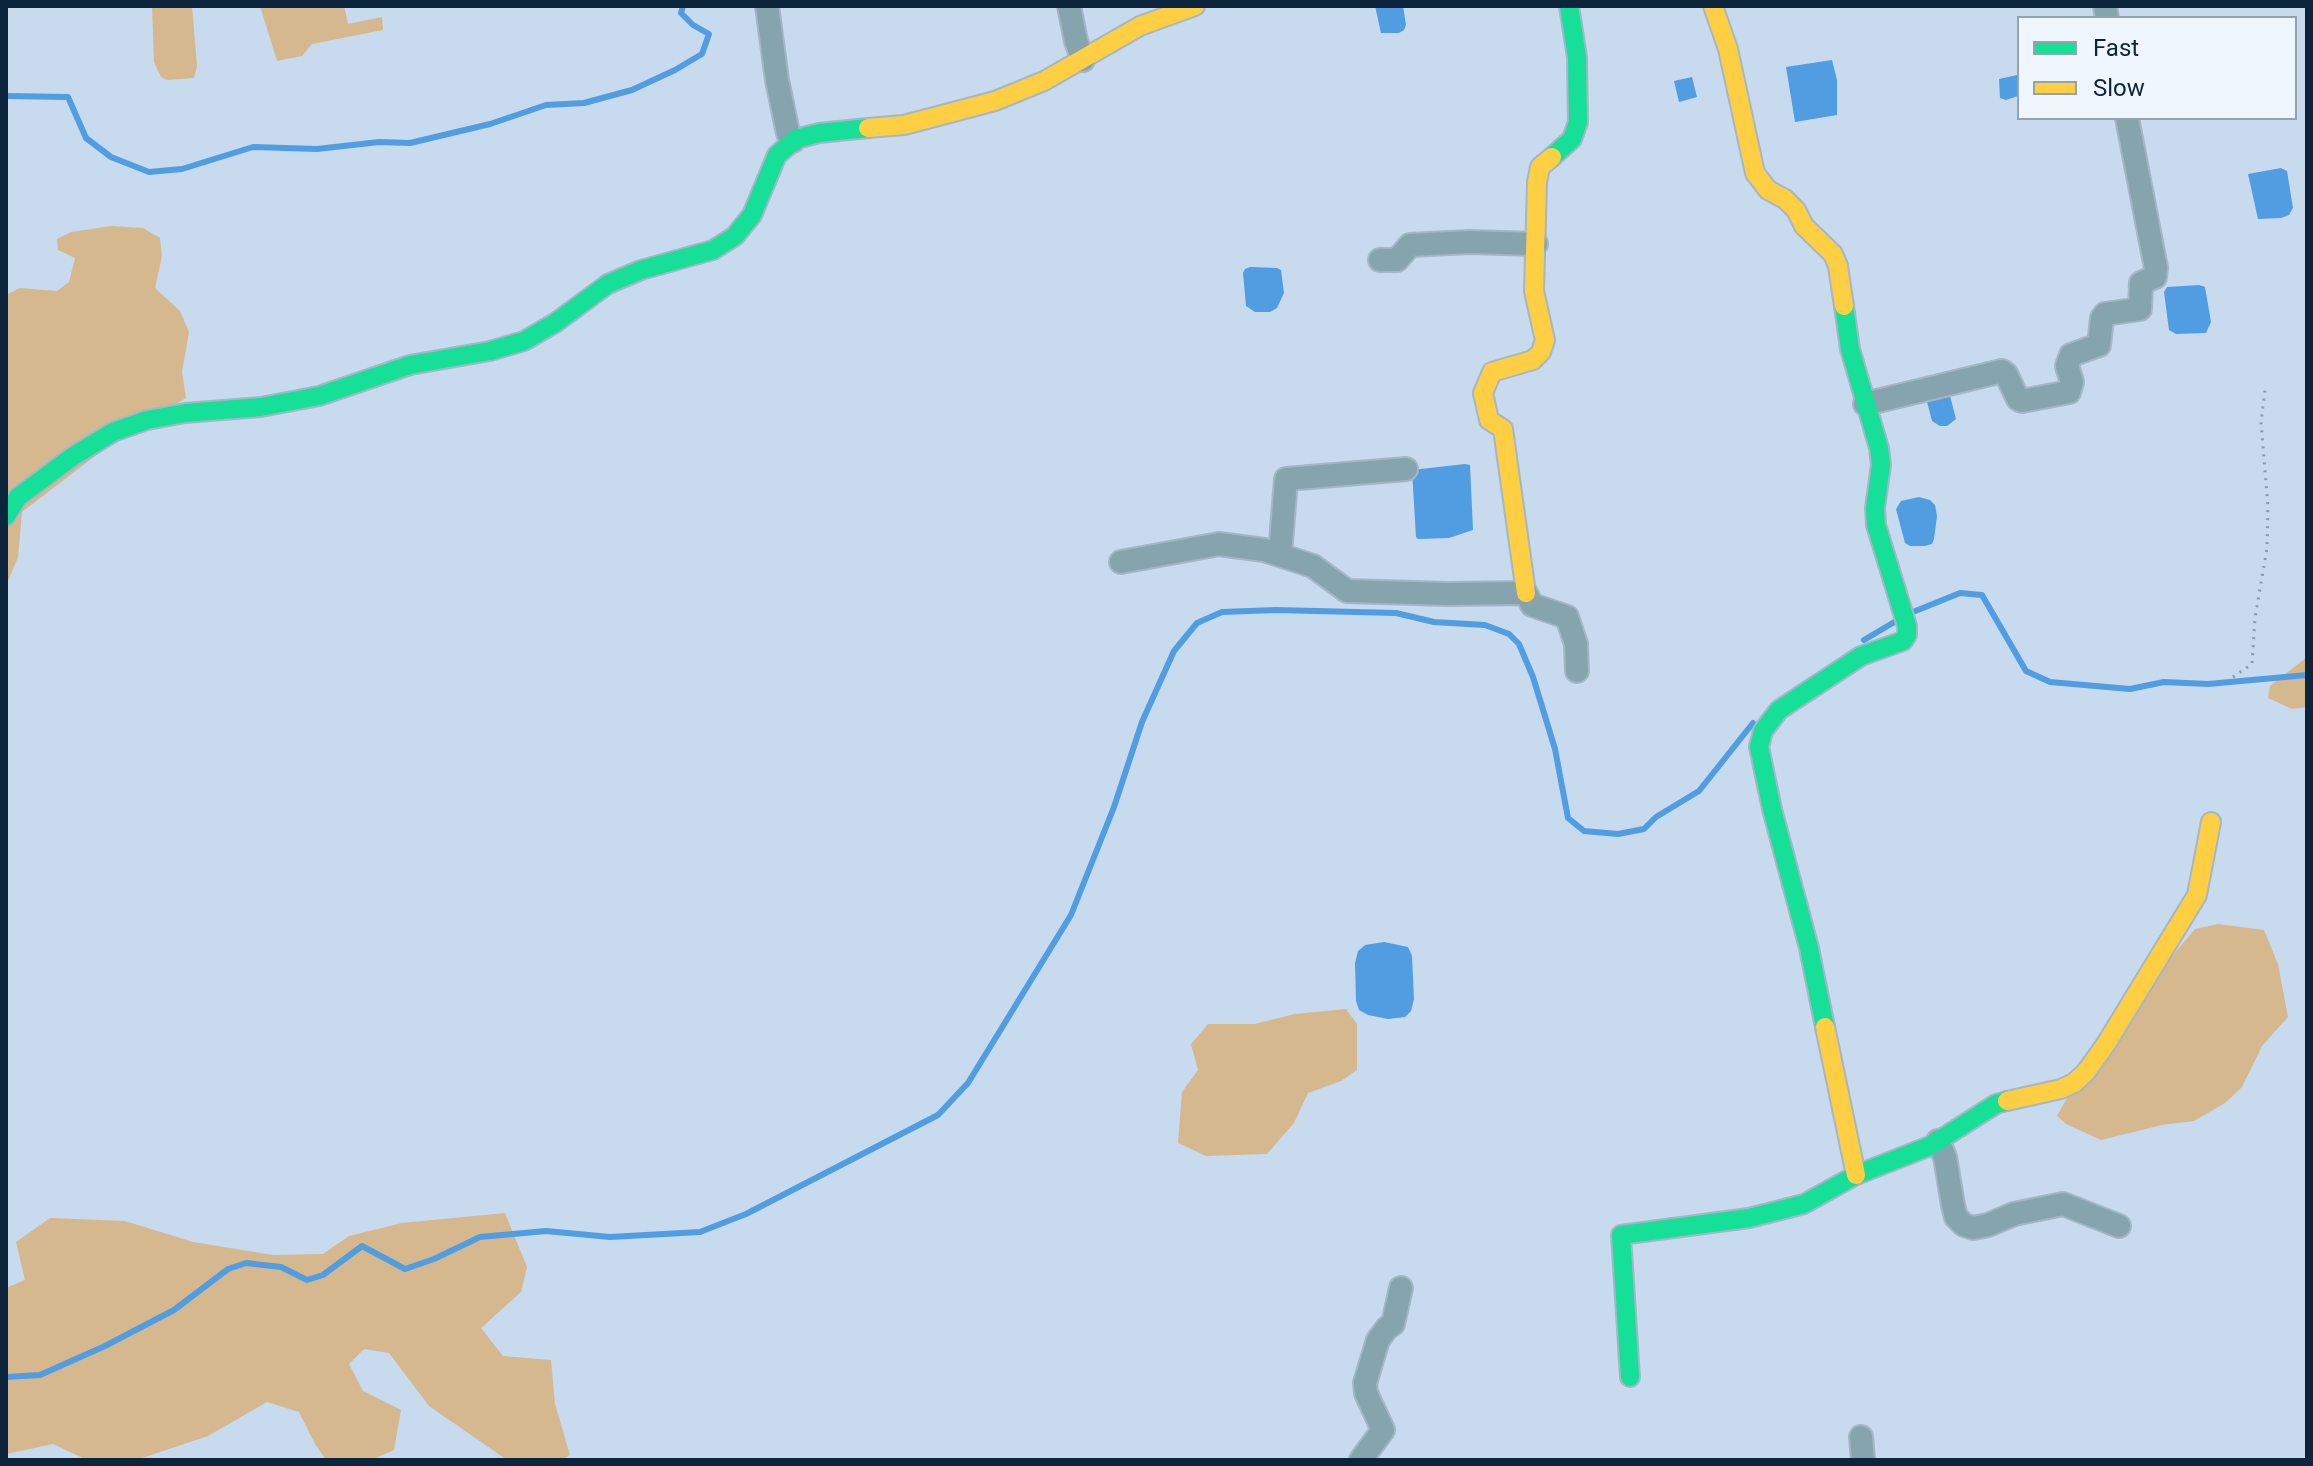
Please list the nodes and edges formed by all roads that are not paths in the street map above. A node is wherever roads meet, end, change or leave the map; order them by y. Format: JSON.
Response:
{"nodes":[{"id":1,"x":767,"y":6,"type":"edge"},
{"id":2,"x":1069,"y":6,"type":"edge"},
{"id":3,"x":1195,"y":6,"type":"edge"},
{"id":4,"x":1569,"y":6,"type":"edge"},
{"id":5,"x":1713,"y":6,"type":"edge"},
{"id":6,"x":1083,"y":60,"type":"junction"},
{"id":7,"x":2127,"y":120,"type":"edge"},
{"id":8,"x":793,"y":141,"type":"junction"},
{"id":9,"x":1536,"y":244,"type":"junction"},
{"id":10,"x":1380,"y":260,"type":"dead end"},
{"id":11,"x":1865,"y":404,"type":"junction"},
{"id":12,"x":1406,"y":469,"type":"dead end"},
{"id":13,"x":6,"y":516,"type":"edge"},
{"id":14,"x":1280,"y":555,"type":"junction"},
{"id":15,"x":1121,"y":562,"type":"dead end"},
{"id":16,"x":1526,"y":593,"type":"junction"},
{"id":17,"x":1577,"y":671,"type":"dead end"},
{"id":18,"x":2211,"y":822,"type":"dead end"},
{"id":19,"x":1938,"y":1141,"type":"junction"},
{"id":20,"x":1856,"y":1175,"type":"junction"},
{"id":21,"x":2119,"y":1226,"type":"dead end"},
{"id":22,"x":1401,"y":1288,"type":"dead end"},
{"id":23,"x":1630,"y":1377,"type":"dead end"},
{"id":24,"x":1861,"y":1437,"type":"dead end"},
{"id":25,"x":1361,"y":1460,"type":"edge"},
{"id":26,"x":1863,"y":1460,"type":"edge"}],
"edges":[{"from":1,"to":8,"type":"street"},
{"from":2,"to":6,"type":"street"},
{"from":3,"to":6,"type":"street"},
{"from":4,"to":9,"type":"street"},
{"from":5,"to":11,"type":"street"},
{"from":6,"to":8,"type":"street"},
{"from":7,"to":11,"type":"street"},
{"from":8,"to":13,"type":"street"},
{"from":9,"to":10,"type":"street"},
{"from":9,"to":16,"type":"street"},
{"from":11,"to":20,"type":"street"},
{"from":12,"to":14,"type":"street"},
{"from":14,"to":15,"type":"street"},
{"from":14,"to":16,"type":"street"},
{"from":16,"to":17,"type":"street"},
{"from":18,"to":19,"type":"street"},
{"from":19,"to":20,"type":"street"},
{"from":19,"to":21,"type":"street"},
{"from":20,"to":23,"type":"street"},
{"from":22,"to":25,"type":"street"},
{"from":24,"to":26,"type":"street"}]}
